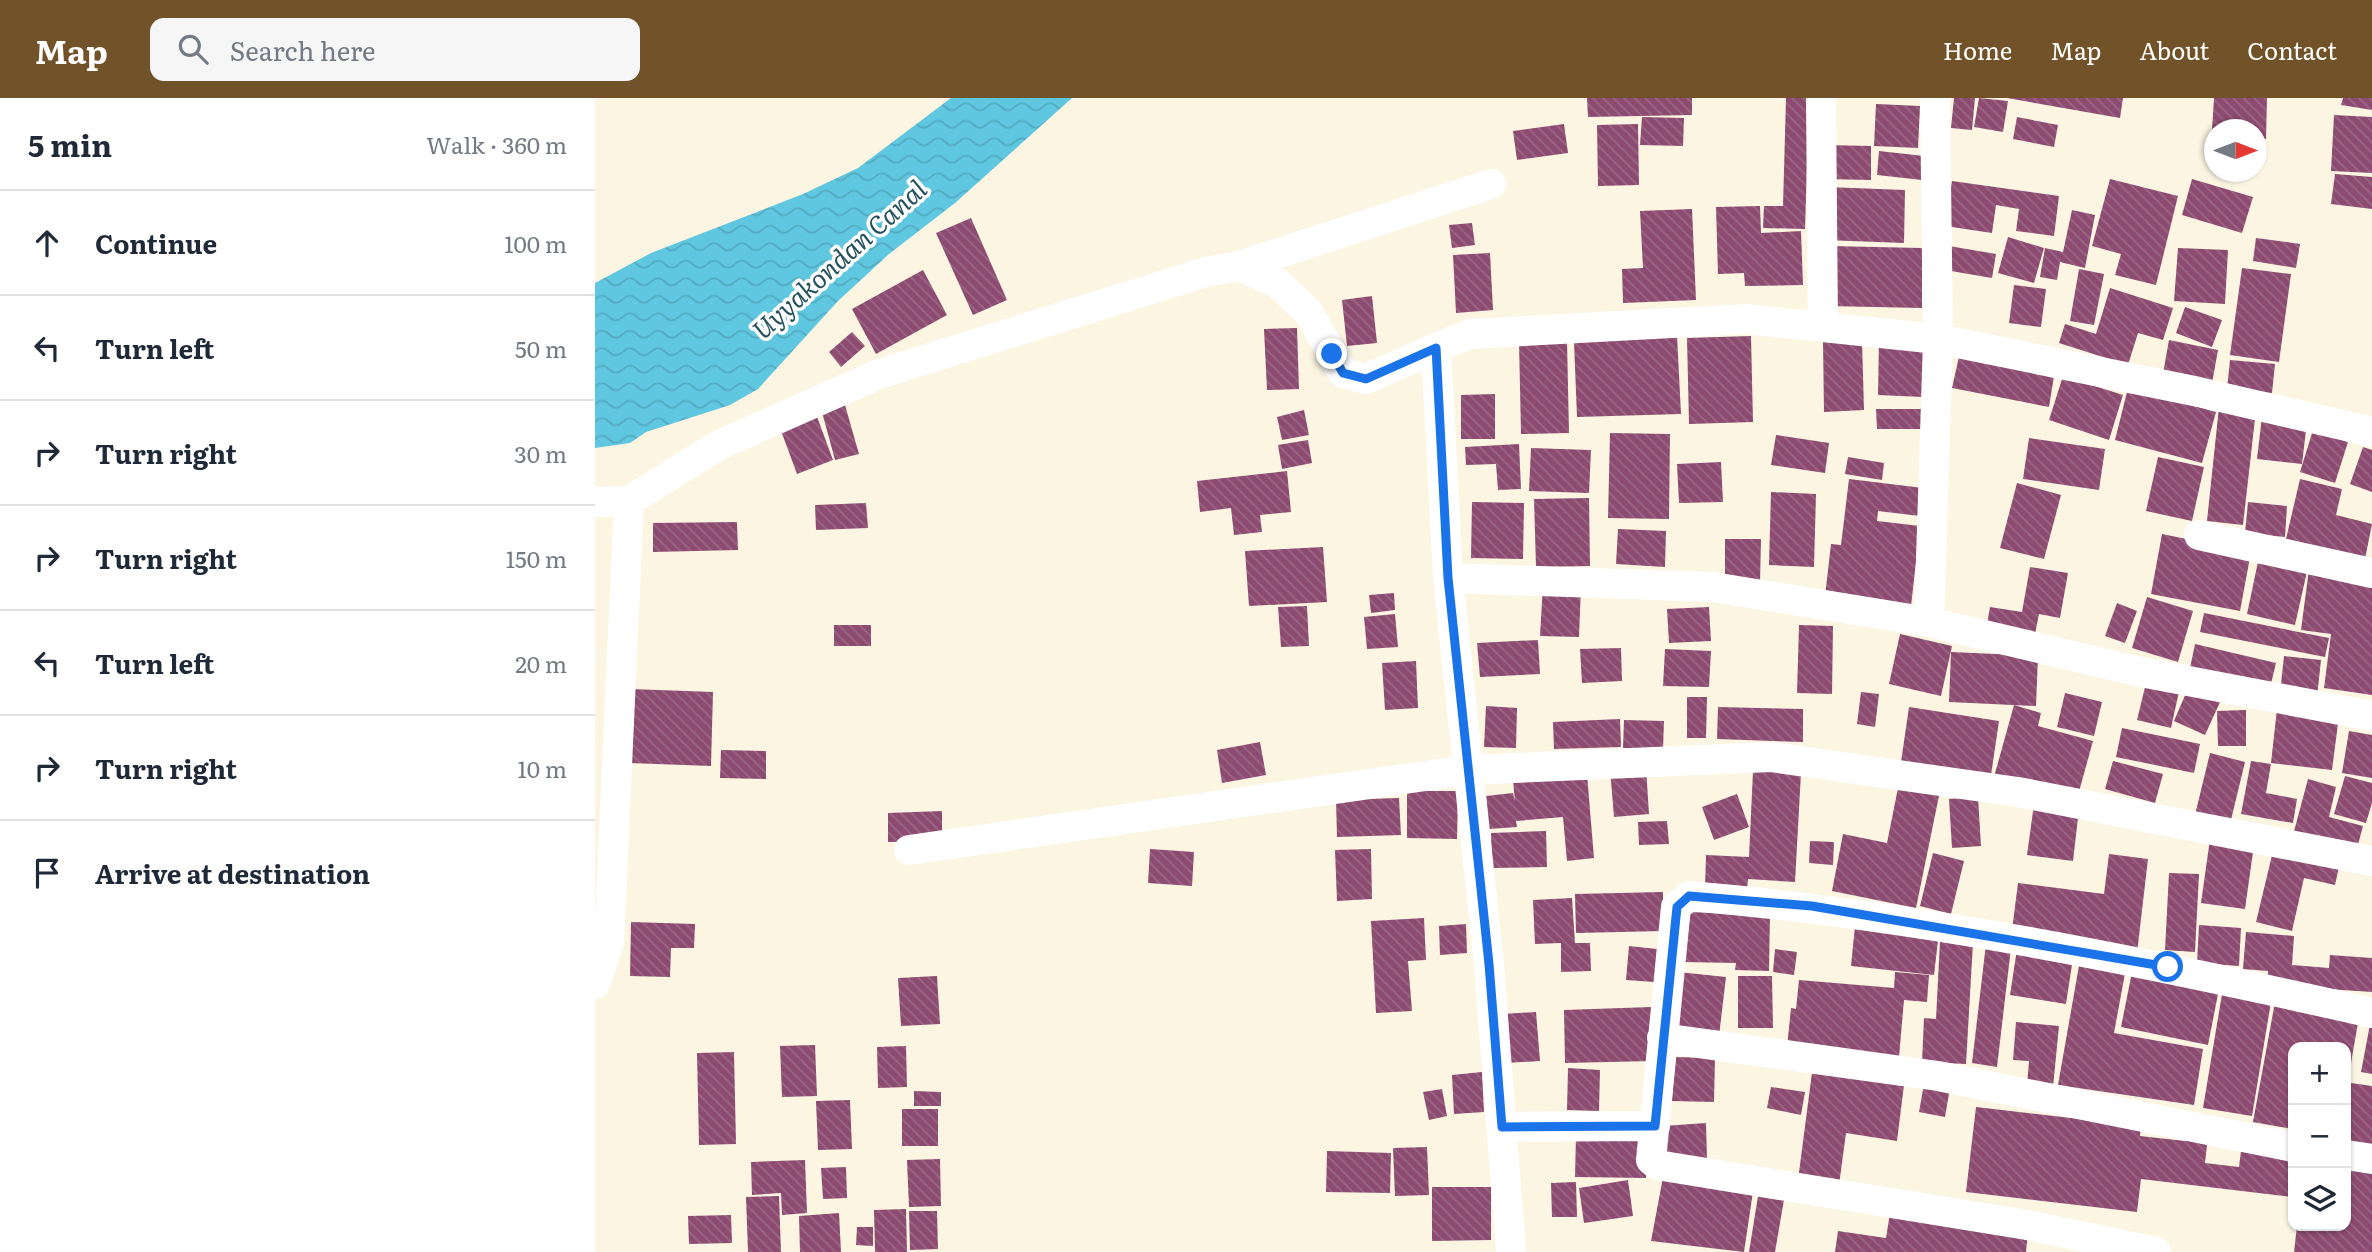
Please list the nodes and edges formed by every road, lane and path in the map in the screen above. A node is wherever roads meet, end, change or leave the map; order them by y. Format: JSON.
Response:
{"nodes":[{"id":1,"x":1821,"y":98,"type":"edge"},
{"id":2,"x":1935,"y":98,"type":"edge"},
{"id":3,"x":1491,"y":184,"type":"dead end"},
{"id":4,"x":1239,"y":267,"type":"junction"},
{"id":5,"x":1823,"y":327,"type":"junction"},
{"id":6,"x":1938,"y":339,"type":"junction"},
{"id":7,"x":1436,"y":348,"type":"junction"},
{"id":8,"x":2372,"y":432,"type":"edge"},
{"id":9,"x":629,"y":501,"type":"junction"},
{"id":10,"x":595,"y":502,"type":"edge"},
{"id":11,"x":2199,"y":535,"type":"dead end"},
{"id":12,"x":2372,"y":573,"type":"edge"},
{"id":13,"x":1448,"y":578,"type":"junction"},
{"id":14,"x":1929,"y":622,"type":"junction"},
{"id":15,"x":2372,"y":716,"type":"edge"},
{"id":16,"x":1467,"y":770,"type":"junction"},
{"id":17,"x":909,"y":850,"type":"dead end"},
{"id":18,"x":2372,"y":861,"type":"edge"},
{"id":19,"x":595,"y":984,"type":"edge"},
{"id":20,"x":2372,"y":1013,"type":"edge"},
{"id":21,"x":1662,"y":1038,"type":"junction"},
{"id":22,"x":1655,"y":1126,"type":"junction"},
{"id":23,"x":1502,"y":1127,"type":"junction"},
{"id":24,"x":2288,"y":1145,"type":"edge"},
{"id":25,"x":2351,"y":1157,"type":"edge"},
{"id":26,"x":2372,"y":1160,"type":"edge"},
{"id":27,"x":1511,"y":1252,"type":"edge"},
{"id":28,"x":2156,"y":1252,"type":"edge"}],
"edges":[{"from":1,"to":5,"type":"street"},
{"from":2,"to":6,"type":"street"},
{"from":3,"to":4,"type":"street"},
{"from":4,"to":7,"type":"street"},
{"from":4,"to":9,"type":"street"},
{"from":5,"to":6,"type":"street"},
{"from":5,"to":7,"type":"street"},
{"from":6,"to":8,"type":"street"},
{"from":6,"to":14,"type":"street"},
{"from":7,"to":13,"type":"street"},
{"from":9,"to":10,"type":"street"},
{"from":9,"to":19,"type":"street"},
{"from":11,"to":12,"type":"street"},
{"from":13,"to":14,"type":"street"},
{"from":13,"to":16,"type":"street"},
{"from":14,"to":15,"type":"street"},
{"from":16,"to":17,"type":"street"},
{"from":16,"to":18,"type":"street"},
{"from":16,"to":23,"type":"street"},
{"from":20,"to":21,"type":"street"},
{"from":21,"to":22,"type":"street"},
{"from":21,"to":24,"type":"street"},
{"from":22,"to":23,"type":"street"},
{"from":22,"to":28,"type":"street"},
{"from":23,"to":27,"type":"street"},
{"from":25,"to":26,"type":"street"}]}
